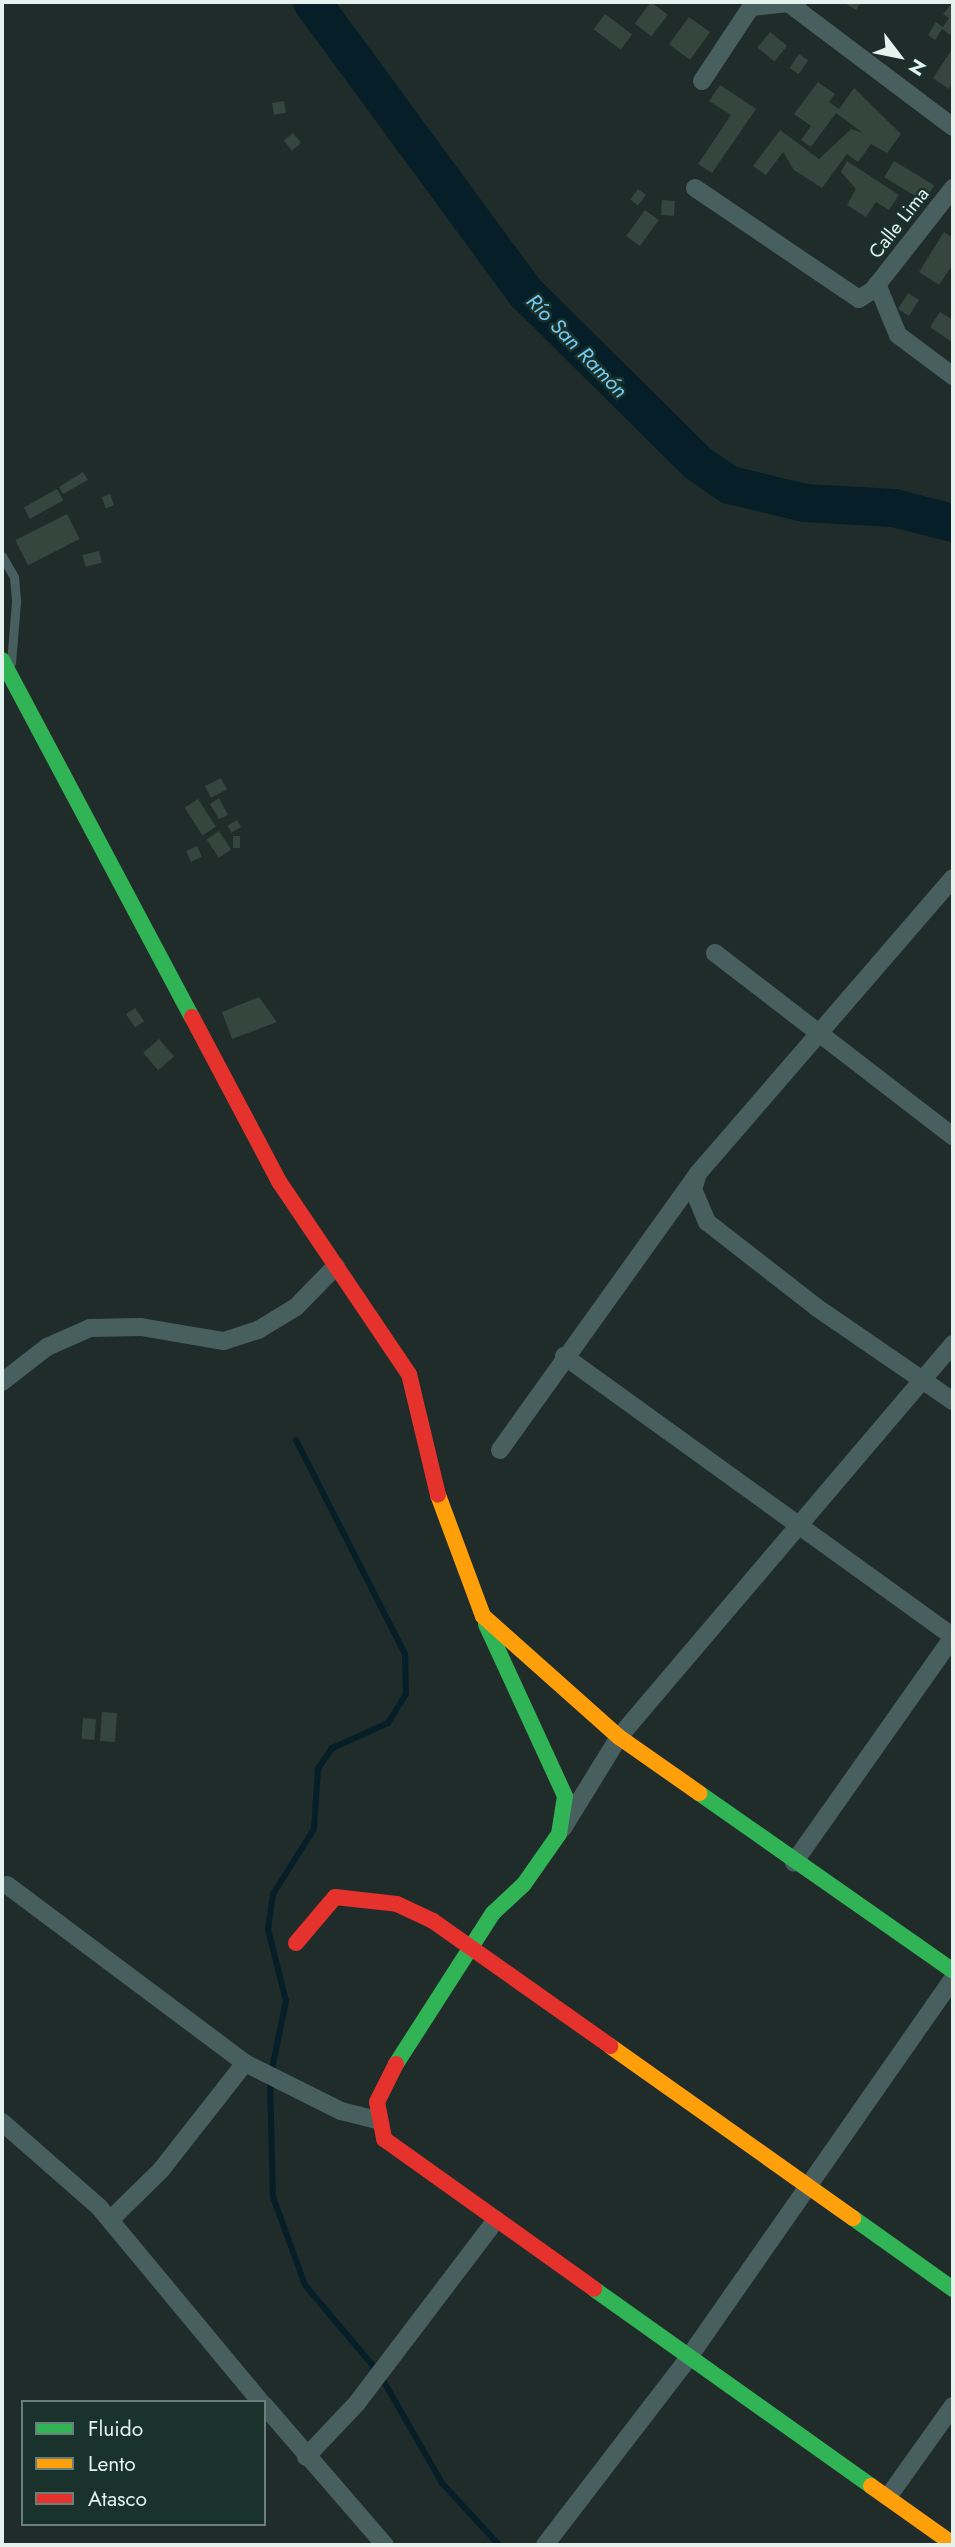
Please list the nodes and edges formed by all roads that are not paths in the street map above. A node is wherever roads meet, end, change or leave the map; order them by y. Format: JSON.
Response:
{"nodes":[{"id":1,"x":792,"y":3,"type":"edge"},
{"id":2,"x":702,"y":81,"type":"dead end"},
{"id":3,"x":953,"y":127,"type":"edge"},
{"id":4,"x":953,"y":187,"type":"edge"},
{"id":5,"x":695,"y":188,"type":"dead end"},
{"id":6,"x":877,"y":284,"type":"junction"},
{"id":7,"x":953,"y":376,"type":"edge"},
{"id":8,"x":2,"y":556,"type":"edge"},
{"id":9,"x":5,"y":671,"type":"edge"},
{"id":10,"x":953,"y":878,"type":"edge"},
{"id":11,"x":715,"y":953,"type":"dead end"},
{"id":12,"x":817,"y":1036,"type":"junction"},
{"id":13,"x":953,"y":1136,"type":"edge"},
{"id":14,"x":698,"y":1173,"type":"junction"},
{"id":15,"x":336,"y":1266,"type":"junction"},
{"id":16,"x":953,"y":1344,"type":"edge"},
{"id":17,"x":564,"y":1356,"type":"junction"},
{"id":18,"x":923,"y":1381,"type":"junction"},
{"id":19,"x":2,"y":1382,"type":"edge"},
{"id":20,"x":953,"y":1401,"type":"edge"},
{"id":21,"x":500,"y":1450,"type":"dead end"},
{"id":22,"x":804,"y":1523,"type":"junction"},
{"id":23,"x":483,"y":1616,"type":"junction"},
{"id":24,"x":619,"y":1737,"type":"junction"},
{"id":25,"x":559,"y":1834,"type":"junction"},
{"id":26,"x":794,"y":1862,"type":"junction"},
{"id":27,"x":7,"y":1885,"type":"dead end"},
{"id":28,"x":296,"y":1943,"type":"dead end"},
{"id":29,"x":472,"y":1949,"type":"junction"},
{"id":30,"x":953,"y":1971,"type":"edge"},
{"id":31,"x":953,"y":1979,"type":"edge"},
{"id":32,"x":246,"y":2063,"type":"junction"},
{"id":33,"x":376,"y":2120,"type":"junction"},
{"id":34,"x":2,"y":2122,"type":"edge"},
{"id":35,"x":812,"y":2185,"type":"junction"},
{"id":36,"x":110,"y":2220,"type":"junction"},
{"id":37,"x":496,"y":2220,"type":"junction"},
{"id":38,"x":953,"y":2289,"type":"edge"},
{"id":39,"x":689,"y":2357,"type":"junction"},
{"id":40,"x":260,"y":2400,"type":"edge"},
{"id":41,"x":953,"y":2406,"type":"edge"},
{"id":42,"x":266,"y":2408,"type":"edge"},
{"id":43,"x":306,"y":2456,"type":"junction"},
{"id":44,"x":888,"y":2497,"type":"junction"},
{"id":45,"x":953,"y":2544,"type":"edge"},
{"id":46,"x":385,"y":2545,"type":"edge"},
{"id":47,"x":545,"y":2545,"type":"edge"}],
"edges":[{"from":1,"to":2,"type":"street"},
{"from":1,"to":3,"type":"street"},
{"from":4,"to":6,"type":"street","name":"Calle Lima"},
{"from":5,"to":6,"type":"street"},
{"from":6,"to":7,"type":"street"},
{"from":8,"to":9,"type":"lane"},
{"from":9,"to":15,"type":"street"},
{"from":10,"to":12,"type":"street"},
{"from":11,"to":12,"type":"street"},
{"from":12,"to":13,"type":"street"},
{"from":12,"to":14,"type":"street"},
{"from":14,"to":17,"type":"street"},
{"from":14,"to":18,"type":"street"},
{"from":15,"to":19,"type":"street"},
{"from":15,"to":23,"type":"street"},
{"from":16,"to":18,"type":"street"},
{"from":17,"to":21,"type":"street"},
{"from":17,"to":22,"type":"street"},
{"from":18,"to":20,"type":"street"},
{"from":18,"to":22,"type":"street"},
{"from":22,"to":24,"type":"street"},
{"from":22,"to":26,"type":"street"},
{"from":23,"to":24,"type":"street"},
{"from":23,"to":25,"type":"street"},
{"from":24,"to":25,"type":"street"},
{"from":24,"to":26,"type":"street"},
{"from":25,"to":29,"type":"street"},
{"from":26,"to":30,"type":"street"},
{"from":27,"to":32,"type":"street"},
{"from":28,"to":29,"type":"street"},
{"from":29,"to":33,"type":"street"},
{"from":29,"to":35,"type":"street"},
{"from":31,"to":35,"type":"street"},
{"from":32,"to":33,"type":"street"},
{"from":32,"to":36,"type":"street"},
{"from":33,"to":37,"type":"street"},
{"from":34,"to":36,"type":"street"},
{"from":35,"to":38,"type":"street"},
{"from":35,"to":39,"type":"street"},
{"from":36,"to":40,"type":"street"},
{"from":37,"to":39,"type":"street"},
{"from":37,"to":43,"type":"street"},
{"from":39,"to":44,"type":"street"},
{"from":39,"to":47,"type":"street"},
{"from":41,"to":44,"type":"street"},
{"from":42,"to":43,"type":"street"},
{"from":43,"to":46,"type":"street"},
{"from":44,"to":45,"type":"street"}]}
